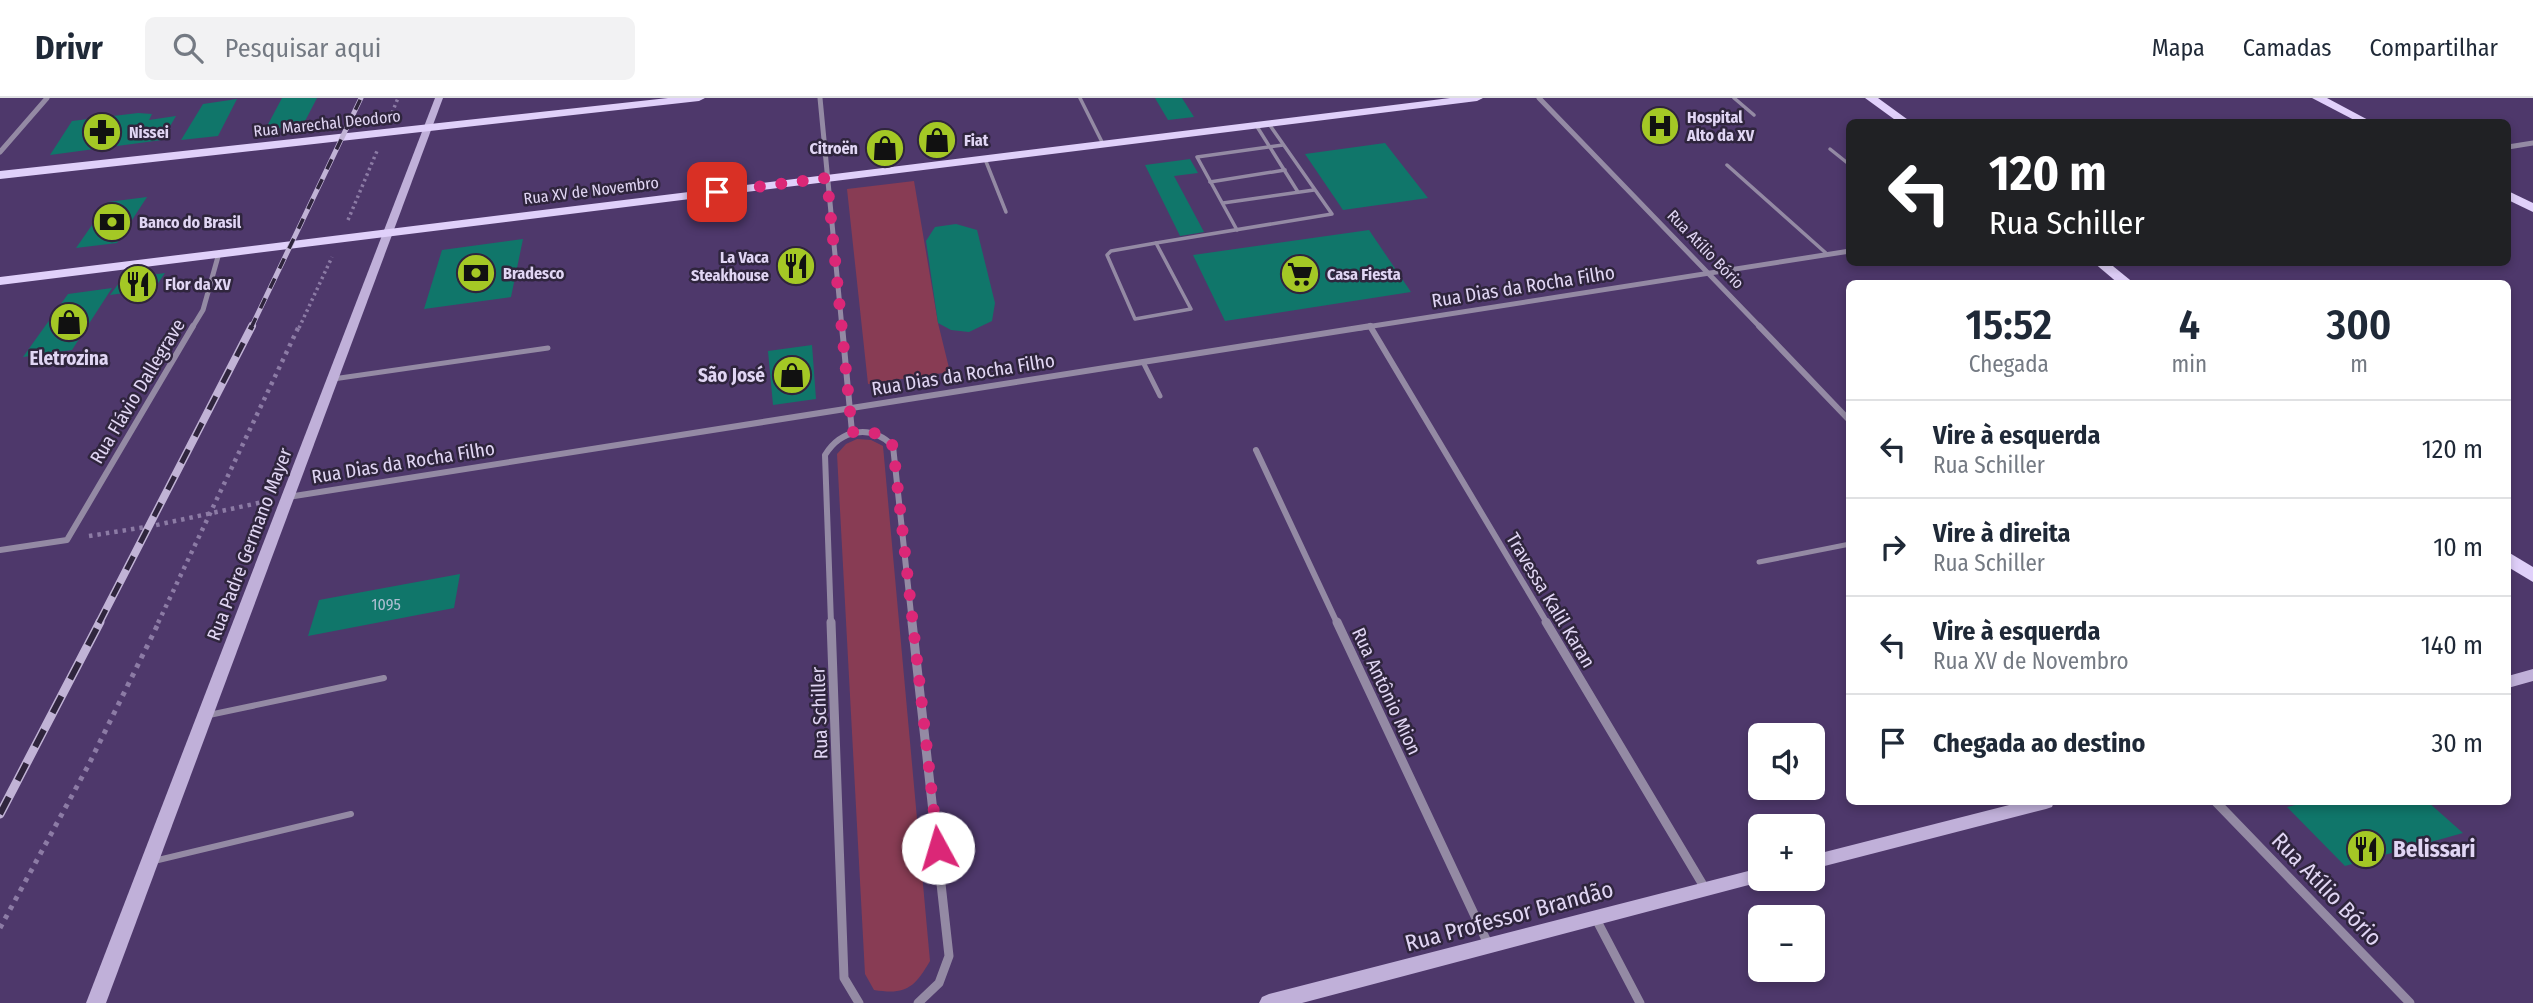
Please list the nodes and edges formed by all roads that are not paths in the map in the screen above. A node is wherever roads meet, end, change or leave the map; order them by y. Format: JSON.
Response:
{"nodes":[{"id":1,"x":47,"y":98,"type":"edge"},
{"id":2,"x":439,"y":98,"type":"edge"},
{"id":3,"x":699,"y":98,"type":"edge"},
{"id":4,"x":820,"y":98,"type":"edge"},
{"id":5,"x":1080,"y":98,"type":"edge"},
{"id":6,"x":1477,"y":98,"type":"edge"},
{"id":7,"x":1539,"y":98,"type":"edge"},
{"id":8,"x":1734,"y":98,"type":"edge"},
{"id":9,"x":1871,"y":98,"type":"edge"},
{"id":10,"x":2318,"y":98,"type":"edge"},
{"id":11,"x":1754,"y":116,"type":"dead end"},
{"id":12,"x":1901,"y":119,"type":"edge"},
{"id":13,"x":2360,"y":119,"type":"edge"},
{"id":14,"x":1263,"y":125,"type":"junction"},
{"id":15,"x":428,"y":127,"type":"junction"},
{"id":16,"x":2533,"y":143,"type":"edge"},
{"id":17,"x":1103,"y":144,"type":"junction"},
{"id":18,"x":1283,"y":145,"type":"junction"},
{"id":19,"x":1270,"y":146,"type":"junction"},
{"id":20,"x":2511,"y":147,"type":"edge"},
{"id":21,"x":1830,"y":149,"type":"dead end"},
{"id":22,"x":0,"y":152,"type":"edge"},
{"id":23,"x":985,"y":159,"type":"junction"},
{"id":24,"x":1846,"y":162,"type":"edge"},
{"id":25,"x":1727,"y":165,"type":"dead end"},
{"id":26,"x":1285,"y":170,"type":"junction"},
{"id":27,"x":0,"y":175,"type":"edge"},
{"id":28,"x":827,"y":178,"type":"junction"},
{"id":29,"x":1210,"y":182,"type":"junction"},
{"id":30,"x":1314,"y":190,"type":"junction"},
{"id":31,"x":1298,"y":192,"type":"junction"},
{"id":32,"x":2511,"y":197,"type":"edge"},
{"id":33,"x":1223,"y":203,"type":"junction"},
{"id":34,"x":2533,"y":208,"type":"edge"},
{"id":35,"x":1006,"y":212,"type":"dead end"},
{"id":36,"x":1237,"y":230,"type":"junction"},
{"id":37,"x":388,"y":232,"type":"junction"},
{"id":38,"x":1156,"y":243,"type":"junction"},
{"id":39,"x":1846,"y":252,"type":"edge"},
{"id":40,"x":219,"y":253,"type":"junction"},
{"id":41,"x":1827,"y":254,"type":"junction"},
{"id":42,"x":2104,"y":266,"type":"edge"},
{"id":43,"x":1707,"y":273,"type":"junction"},
{"id":44,"x":2123,"y":280,"type":"edge"},
{"id":45,"x":0,"y":281,"type":"edge"},
{"id":46,"x":1370,"y":326,"type":"junction"},
{"id":47,"x":548,"y":348,"type":"dead end"},
{"id":48,"x":1143,"y":362,"type":"junction"},
{"id":49,"x":332,"y":379,"type":"junction"},
{"id":50,"x":1160,"y":396,"type":"dead end"},
{"id":51,"x":850,"y":408,"type":"junction"},
{"id":52,"x":1846,"y":417,"type":"edge"},
{"id":53,"x":852,"y":432,"type":"junction"},
{"id":54,"x":1256,"y":450,"type":"dead end"},
{"id":55,"x":288,"y":497,"type":"junction"},
{"id":56,"x":1846,"y":545,"type":"edge"},
{"id":57,"x":0,"y":550,"type":"edge"},
{"id":58,"x":2511,"y":560,"type":"edge"},
{"id":59,"x":1759,"y":562,"type":"dead end"},
{"id":60,"x":2533,"y":576,"type":"edge"},
{"id":61,"x":2533,"y":675,"type":"edge"},
{"id":62,"x":384,"y":678,"type":"dead end"},
{"id":63,"x":2511,"y":681,"type":"edge"},
{"id":64,"x":205,"y":716,"type":"junction"},
{"id":65,"x":2034,"y":805,"type":"edge"},
{"id":66,"x":2219,"y":805,"type":"edge"},
{"id":67,"x":351,"y":814,"type":"dead end"},
{"id":68,"x":1825,"y":859,"type":"edge"},
{"id":69,"x":149,"y":862,"type":"junction"},
{"id":70,"x":1748,"y":878,"type":"edge"},
{"id":71,"x":1706,"y":890,"type":"junction"},
{"id":72,"x":1596,"y":919,"type":"junction"},
{"id":73,"x":1489,"y":946,"type":"junction"},
{"id":74,"x":96,"y":1003,"type":"edge"},
{"id":75,"x":859,"y":1003,"type":"edge"},
{"id":76,"x":918,"y":1003,"type":"edge"},
{"id":77,"x":1269,"y":1003,"type":"edge"},
{"id":78,"x":1640,"y":1003,"type":"edge"},
{"id":79,"x":2410,"y":1003,"type":"edge"}],
"edges":[{"from":1,"to":22,"type":"street"},
{"from":2,"to":15,"type":"street","name":"Rua Padre Germano Mayer"},
{"from":3,"to":15,"type":"main road","name":"Rua Marechal Deodoro"},
{"from":4,"to":28,"type":"street"},
{"from":5,"to":17,"type":"lane"},
{"from":6,"to":14,"type":"main road","name":"Rua XV de Novembro"},
{"from":7,"to":43,"type":"street","name":"Rua Atílio Bório"},
{"from":8,"to":11,"type":"lane"},
{"from":9,"to":12,"type":"main road"},
{"from":10,"to":13,"type":"main road"},
{"from":14,"to":17,"type":"main road","name":"Rua XV de Novembro"},
{"from":14,"to":18,"type":"lane"},
{"from":14,"to":19,"type":"lane"},
{"from":15,"to":27,"type":"main road","name":"Rua Marechal Deodoro"},
{"from":15,"to":37,"type":"street","name":"Rua Padre Germano Mayer"},
{"from":16,"to":20,"type":"street"},
{"from":17,"to":23,"type":"main road","name":"Rua XV de Novembro"},
{"from":18,"to":19,"type":"lane"},
{"from":18,"to":30,"type":"lane"},
{"from":19,"to":26,"type":"lane"},
{"from":19,"to":29,"type":"lane"},
{"from":21,"to":24,"type":"lane"},
{"from":23,"to":28,"type":"main road","name":"Rua XV de Novembro"},
{"from":23,"to":35,"type":"lane"},
{"from":25,"to":41,"type":"lane"},
{"from":26,"to":29,"type":"lane"},
{"from":26,"to":31,"type":"lane"},
{"from":28,"to":37,"type":"main road","name":"Rua XV de Novembro"},
{"from":28,"to":51,"type":"street"},
{"from":29,"to":33,"type":"lane"},
{"from":30,"to":31,"type":"lane"},
{"from":30,"to":36,"type":"lane"},
{"from":31,"to":33,"type":"lane"},
{"from":32,"to":34,"type":"main road"},
{"from":33,"to":36,"type":"lane"},
{"from":36,"to":38,"type":"lane"},
{"from":37,"to":40,"type":"main road","name":"Rua XV de Novembro"},
{"from":37,"to":49,"type":"street","name":"Rua Padre Germano Mayer"},
{"from":38,"to":38,"type":"lane"},
{"from":39,"to":41,"type":"street","name":"Rua Dias da Rocha Filho"},
{"from":40,"to":45,"type":"main road","name":"Rua XV de Novembro"},
{"from":40,"to":57,"type":"street","name":"Rua Flávio Dallegrave"},
{"from":41,"to":43,"type":"street","name":"Rua Dias da Rocha Filho"},
{"from":42,"to":44,"type":"main road"},
{"from":43,"to":46,"type":"street","name":"Rua Dias da Rocha Filho"},
{"from":43,"to":52,"type":"street","name":"Rua Atílio Bório"},
{"from":46,"to":48,"type":"street","name":"Rua Dias da Rocha Filho"},
{"from":46,"to":71,"type":"street","name":"Travessa Kalil Karan"},
{"from":47,"to":49,"type":"lane"},
{"from":48,"to":50,"type":"lane"},
{"from":48,"to":51,"type":"street","name":"Rua Dias da Rocha Filho"},
{"from":49,"to":55,"type":"street","name":"Rua Padre Germano Mayer"},
{"from":51,"to":53,"type":"street"},
{"from":51,"to":55,"type":"street","name":"Rua Dias da Rocha Filho"},
{"from":53,"to":75,"type":"street","name":"Rua Schiller"},
{"from":53,"to":76,"type":"street"},
{"from":54,"to":73,"type":"street","name":"Rua Antônio Mion"},
{"from":55,"to":64,"type":"street","name":"Rua Padre Germano Mayer"},
{"from":56,"to":59,"type":"lane"},
{"from":58,"to":60,"type":"main road"},
{"from":61,"to":63,"type":"street"},
{"from":62,"to":64,"type":"lane"},
{"from":64,"to":69,"type":"street","name":"Rua Padre Germano Mayer"},
{"from":65,"to":68,"type":"street"},
{"from":66,"to":79,"type":"street","name":"Rua Atílio Bório"},
{"from":67,"to":69,"type":"lane"},
{"from":69,"to":74,"type":"street","name":"Rua Padre Germano Mayer"},
{"from":70,"to":71,"type":"street","name":"Rua Professor Brandão"},
{"from":71,"to":72,"type":"street","name":"Rua Professor Brandão"},
{"from":72,"to":73,"type":"street","name":"Rua Professor Brandão"},
{"from":72,"to":78,"type":"street"},
{"from":73,"to":77,"type":"street","name":"Rua Professor Brandão"}]}
